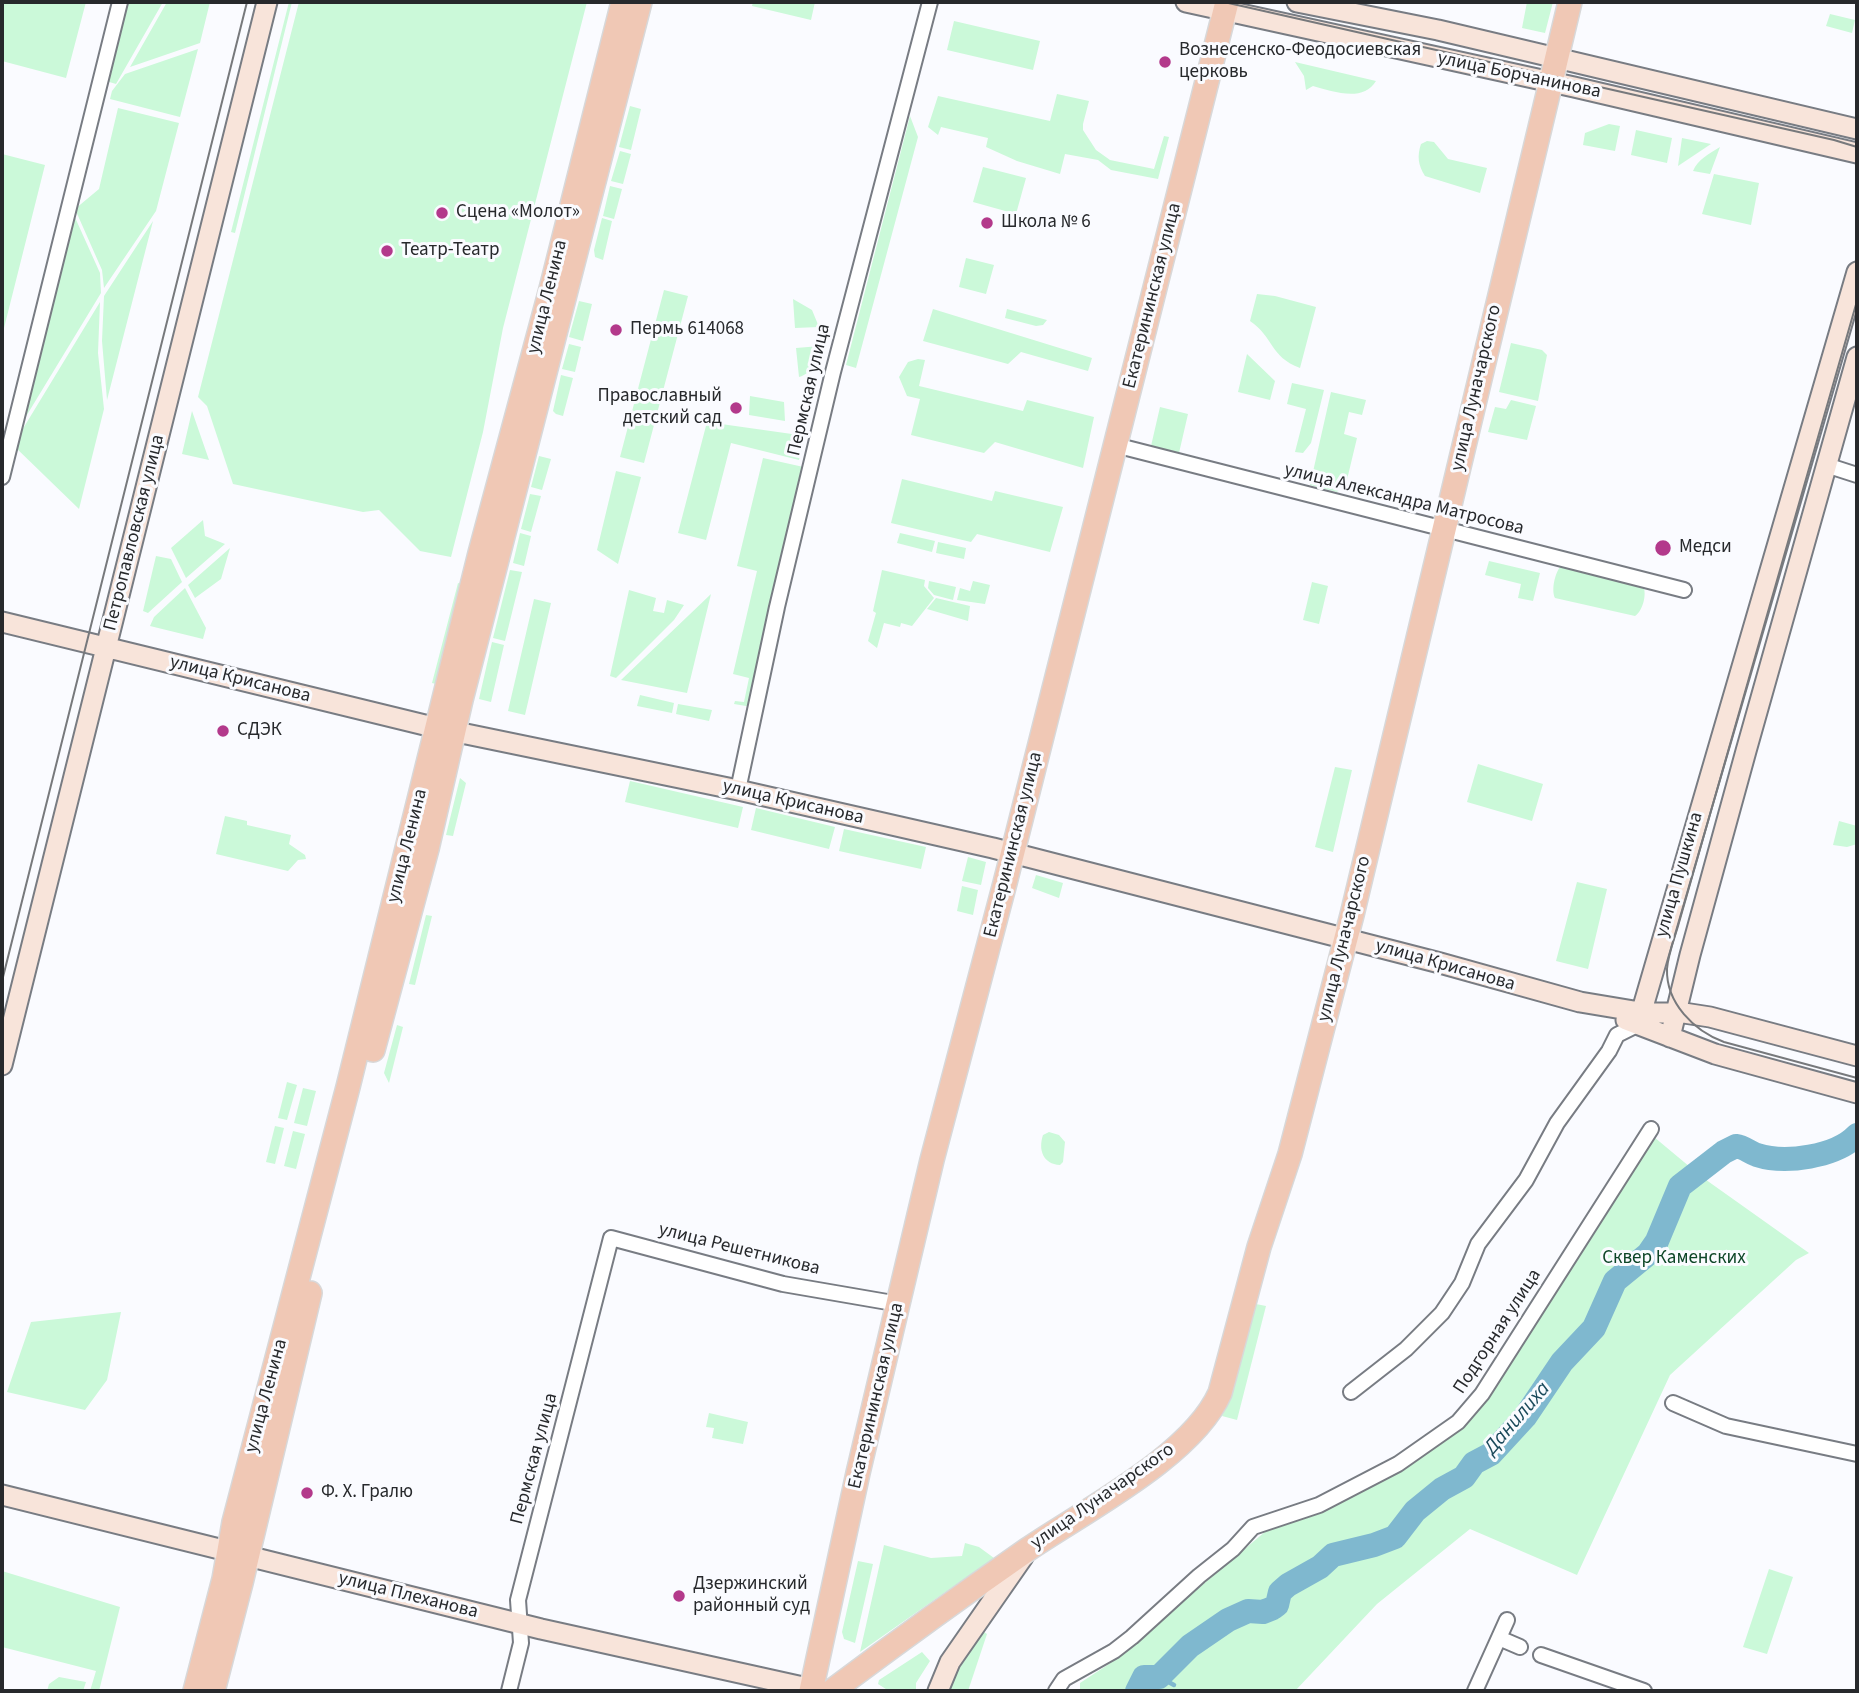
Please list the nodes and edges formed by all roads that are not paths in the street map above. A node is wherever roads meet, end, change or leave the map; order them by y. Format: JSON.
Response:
{"nodes":[{"id":1,"x":120,"y":2,"type":"edge"},
{"id":2,"x":267,"y":2,"type":"edge"},
{"id":3,"x":623,"y":2,"type":"edge"},
{"id":4,"x":640,"y":2,"type":"edge"},
{"id":5,"x":930,"y":2,"type":"edge"},
{"id":6,"x":1185,"y":2,"type":"edge"},
{"id":7,"x":1297,"y":2,"type":"edge"},
{"id":8,"x":1570,"y":2,"type":"edge"},
{"id":9,"x":1226,"y":6,"type":"edge"},
{"id":10,"x":1555,"y":59,"type":"junction"},
{"id":11,"x":1549,"y":83,"type":"junction"},
{"id":12,"x":1857,"y":129,"type":"edge"},
{"id":13,"x":1855,"y":153,"type":"edge"},
{"id":14,"x":1857,"y":272,"type":"edge"},
{"id":15,"x":1857,"y":357,"type":"edge"},
{"id":16,"x":1115,"y":445,"type":"junction"},
{"id":17,"x":1826,"y":466,"type":"junction"},
{"id":18,"x":1857,"y":475,"type":"edge"},
{"id":19,"x":2,"y":477,"type":"edge"},
{"id":20,"x":1444,"y":529,"type":"junction"},
{"id":21,"x":1684,"y":590,"type":"dead end"},
{"id":22,"x":2,"y":622,"type":"edge"},
{"id":23,"x":107,"y":647,"type":"junction"},
{"id":24,"x":446,"y":730,"type":"junction"},
{"id":25,"x":738,"y":790,"type":"junction"},
{"id":26,"x":1012,"y":854,"type":"junction"},
{"id":27,"x":1345,"y":939,"type":"junction"},
{"id":28,"x":1676,"y":1013,"type":"junction"},
{"id":29,"x":1639,"y":1019,"type":"junction"},
{"id":30,"x":1670,"y":1037,"type":"junction"},
{"id":31,"x":1857,"y":1056,"type":"edge"},
{"id":32,"x":2,"y":1065,"type":"edge"},
{"id":33,"x":1857,"y":1093,"type":"edge"},
{"id":34,"x":1651,"y":1129,"type":"dead end"},
{"id":35,"x":611,"y":1238,"type":"joint"},
{"id":36,"x":899,"y":1304,"type":"junction"},
{"id":37,"x":1351,"y":1392,"type":"dead end"},
{"id":38,"x":1673,"y":1403,"type":"dead end"},
{"id":39,"x":1857,"y":1454,"type":"edge"},
{"id":40,"x":2,"y":1495,"type":"edge"},
{"id":41,"x":1028,"y":1550,"type":"junction"},
{"id":42,"x":238,"y":1553,"type":"junction"},
{"id":43,"x":1507,"y":1620,"type":"dead end"},
{"id":44,"x":519,"y":1623,"type":"junction"},
{"id":45,"x":1499,"y":1638,"type":"junction"},
{"id":46,"x":1521,"y":1647,"type":"dead end"},
{"id":47,"x":1541,"y":1654,"type":"dead end"},
{"id":48,"x":195,"y":1691,"type":"edge"},
{"id":49,"x":213,"y":1691,"type":"edge"},
{"id":50,"x":509,"y":1691,"type":"edge"},
{"id":51,"x":817,"y":1691,"type":"edge"},
{"id":52,"x":938,"y":1691,"type":"edge"},
{"id":53,"x":1056,"y":1691,"type":"edge"},
{"id":54,"x":1475,"y":1691,"type":"edge"},
{"id":55,"x":1644,"y":1691,"type":"edge"}],
"edges":[{"from":1,"to":19,"type":"street"},
{"from":2,"to":23,"type":"main road","name":"Петропавловская улица"},
{"from":3,"to":24,"type":"main road","name":"улица Ленина"},
{"from":4,"to":24,"type":"main road","name":"улица Ленина"},
{"from":5,"to":25,"type":"street","name":"Пермская улица"},
{"from":6,"to":9,"type":"main road","name":"улица Борчанинова"},
{"from":7,"to":10,"type":"main road","name":"улица Борчанинова"},
{"from":8,"to":10,"type":"main road","name":"улица Луначарского"},
{"from":9,"to":11,"type":"main road","name":"улица Борчанинова"},
{"from":9,"to":16,"type":"main road","name":"Екатерининская улица"},
{"from":10,"to":11,"type":"main road","name":"улица Луначарского"},
{"from":10,"to":12,"type":"main road","name":"улица Борчанинова"},
{"from":11,"to":13,"type":"main road","name":"улица Борчанинова"},
{"from":11,"to":20,"type":"main road","name":"улица Луначарского"},
{"from":14,"to":29,"type":"main road","name":"улица Пушкина"},
{"from":15,"to":17,"type":"main road","name":"улица Пушкина"},
{"from":16,"to":20,"type":"street","name":"улица Александра Матросова"},
{"from":16,"to":26,"type":"main road","name":"Екатерининская улица"},
{"from":17,"to":18,"type":"street"},
{"from":17,"to":28,"type":"main road","name":"улица Пушкина"},
{"from":20,"to":21,"type":"street","name":"улица Александра Матросова"},
{"from":20,"to":27,"type":"main road","name":"улица Луначарского"},
{"from":22,"to":23,"type":"main road","name":"улица Крисанова"},
{"from":23,"to":24,"type":"main road","name":"улица Крисанова"},
{"from":23,"to":32,"type":"main road","name":"Петропавловская улица"},
{"from":24,"to":25,"type":"main road","name":"улица Крисанова"},
{"from":24,"to":42,"type":"main road","name":"улица Ленина"},
{"from":25,"to":26,"type":"main road","name":"улица Крисанова"},
{"from":26,"to":27,"type":"main road","name":"улица Крисанова"},
{"from":26,"to":36,"type":"main road","name":"Екатерининская улица"},
{"from":27,"to":29,"type":"main road","name":"улица Крисанова"},
{"from":27,"to":41,"type":"main road","name":"улица Луначарского"},
{"from":28,"to":29,"type":"main road","name":"улица Крисанова"},
{"from":28,"to":30,"type":"main road","name":"улица Пушкина"},
{"from":28,"to":31,"type":"main road","name":"улица Крисанова"},
{"from":29,"to":30,"type":"main road","name":"улица Крисанова"},
{"from":29,"to":37,"type":"street"},
{"from":30,"to":33,"type":"main road","name":"улица Крисанова"},
{"from":34,"to":53,"type":"street","name":"Подгорная улица"},
{"from":35,"to":36,"type":"street","name":"улица Решетникова"},
{"from":35,"to":44,"type":"street","name":"Пермская улица"},
{"from":36,"to":51,"type":"main road","name":"Екатерининская улица"},
{"from":38,"to":39,"type":"street"},
{"from":40,"to":42,"type":"main road","name":"улица Плеханова"},
{"from":41,"to":51,"type":"main road","name":"улица Луначарского"},
{"from":41,"to":52,"type":"main road"},
{"from":42,"to":44,"type":"main road","name":"улица Плеханова"},
{"from":42,"to":48,"type":"main road","name":"улица Ленина"},
{"from":42,"to":49,"type":"main road","name":"улица Ленина"},
{"from":43,"to":45,"type":"street"},
{"from":44,"to":50,"type":"street","name":"Пермская улица"},
{"from":44,"to":51,"type":"main road","name":"улица Плеханова"},
{"from":45,"to":46,"type":"street"},
{"from":45,"to":54,"type":"street"},
{"from":47,"to":55,"type":"street"}]}
